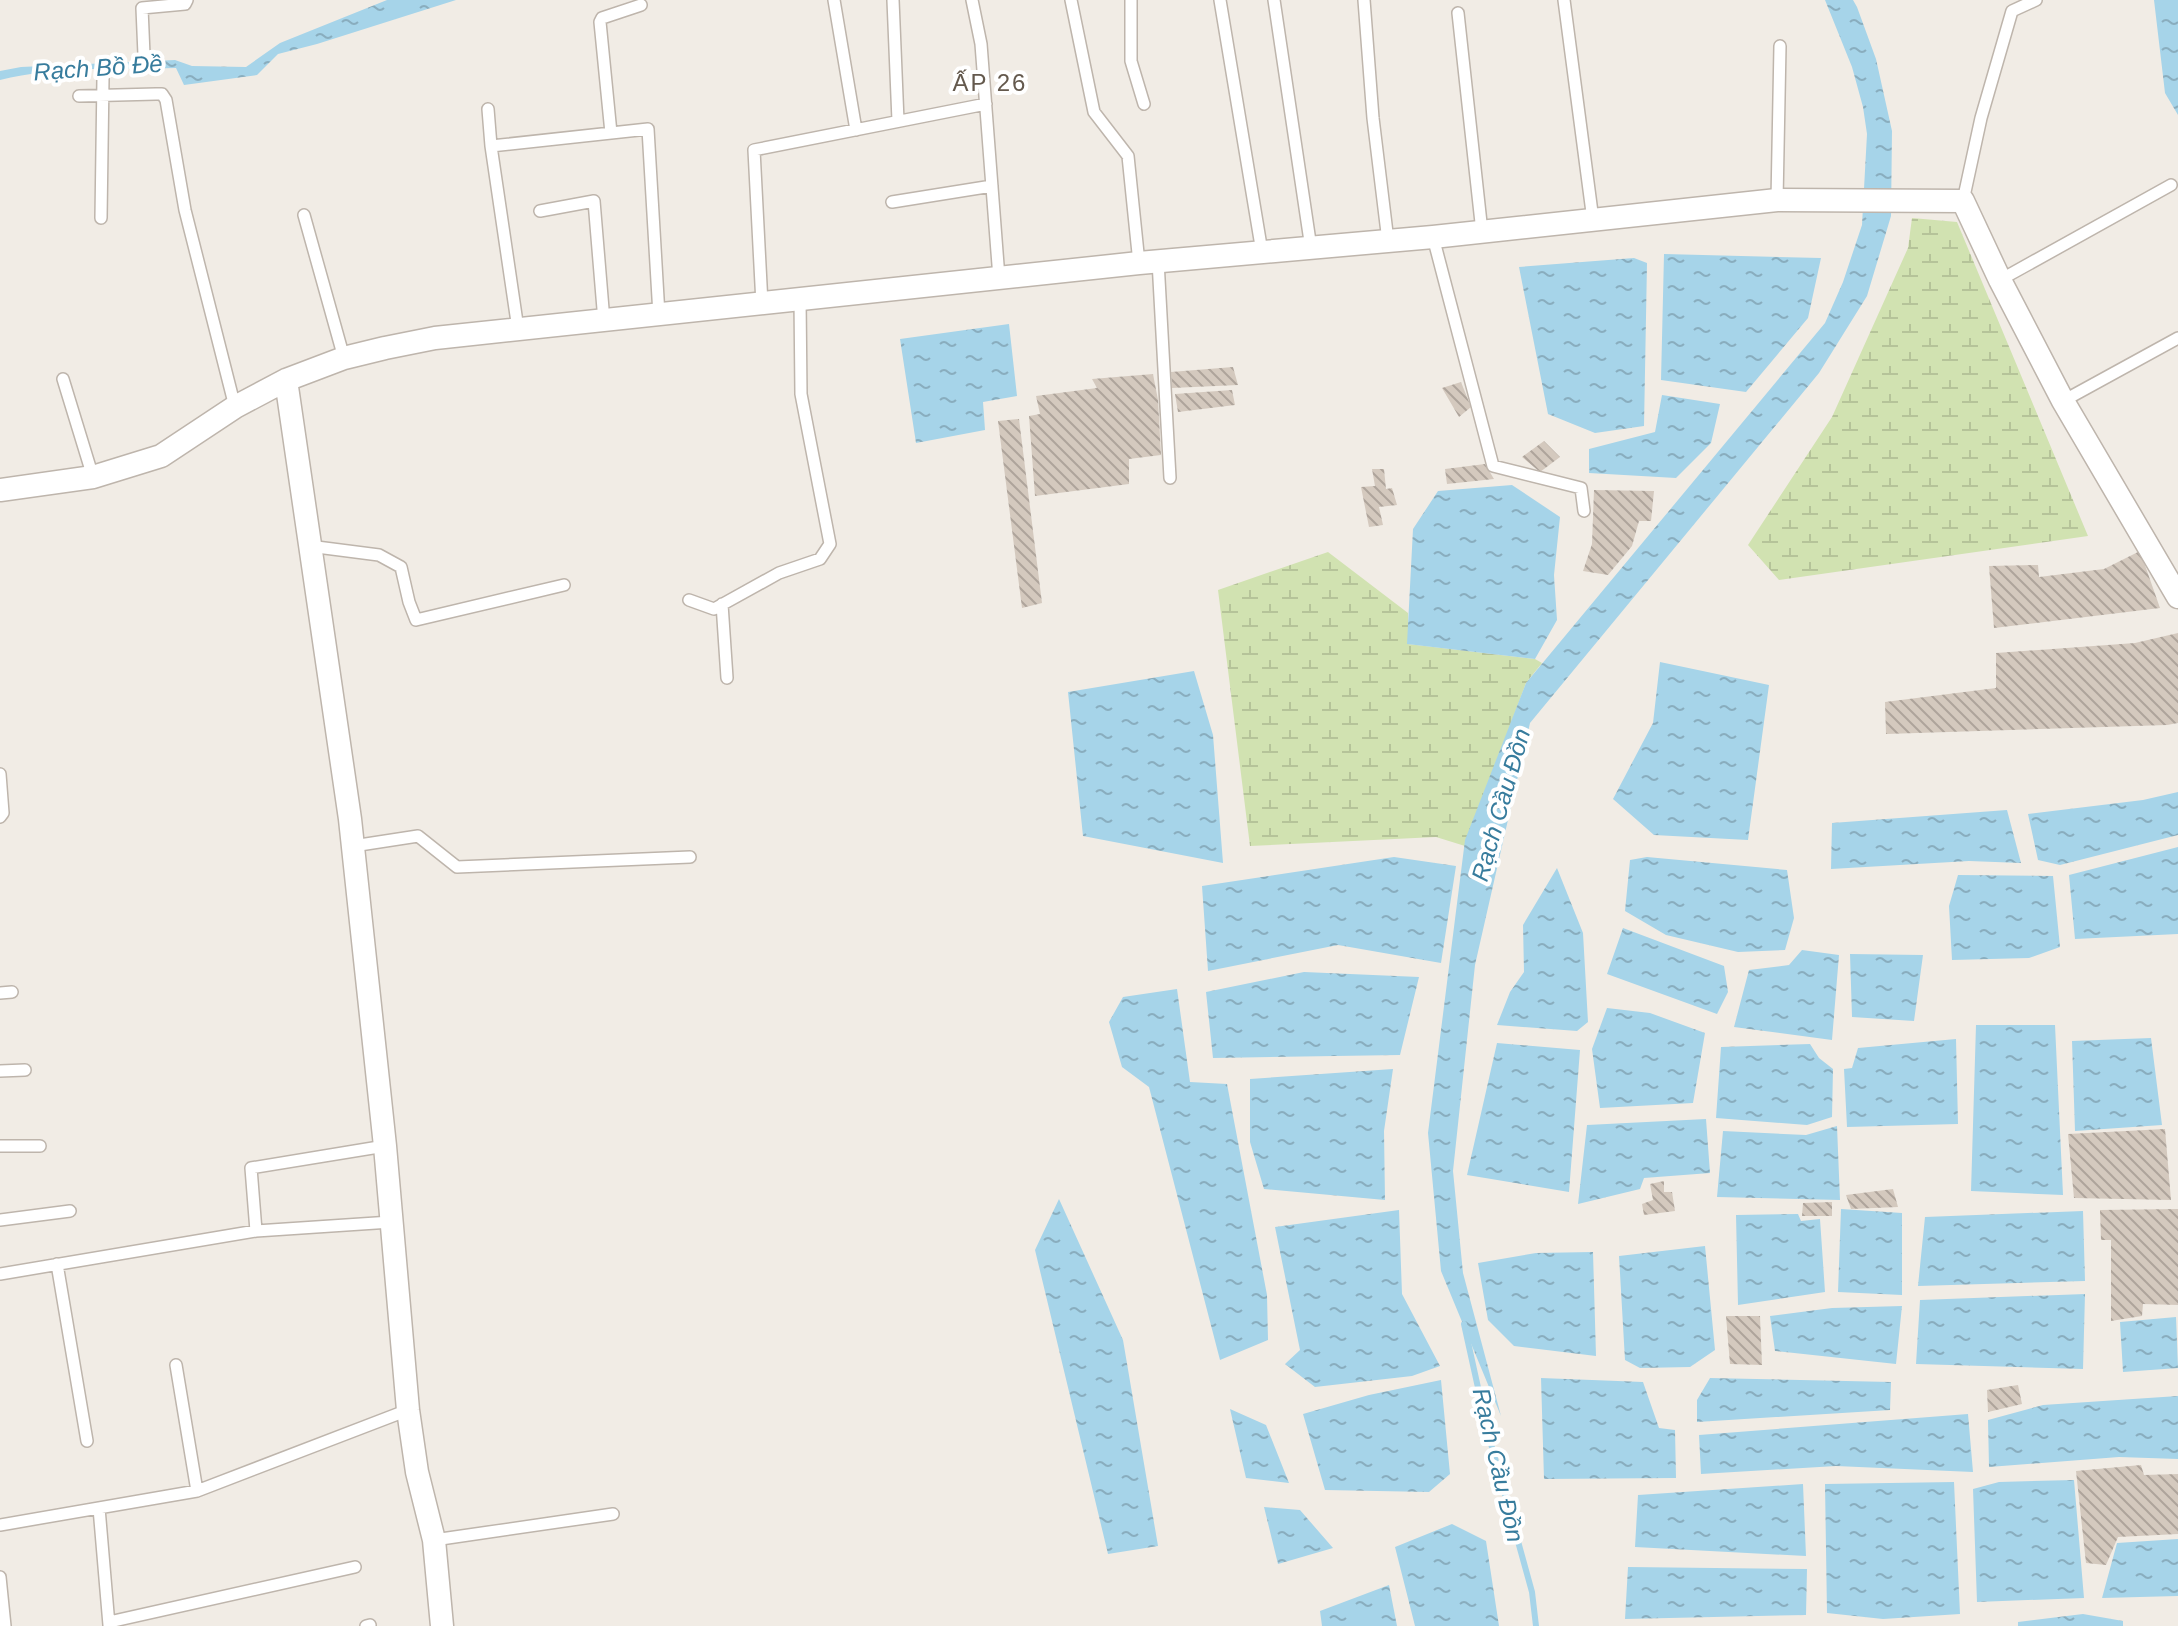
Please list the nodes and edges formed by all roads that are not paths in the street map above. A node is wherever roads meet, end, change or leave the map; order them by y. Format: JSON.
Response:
{"nodes":[{"id":1,"x":187,"y":0,"type":"edge"},
{"id":2,"x":834,"y":0,"type":"edge"},
{"id":3,"x":893,"y":0,"type":"edge"},
{"id":4,"x":972,"y":0,"type":"edge"},
{"id":5,"x":1071,"y":0,"type":"edge"},
{"id":6,"x":1131,"y":0,"type":"edge"},
{"id":7,"x":1220,"y":0,"type":"edge"},
{"id":8,"x":1274,"y":0,"type":"edge"},
{"id":9,"x":1364,"y":0,"type":"edge"},
{"id":10,"x":1564,"y":0,"type":"edge"},
{"id":11,"x":2036,"y":0,"type":"edge"},
{"id":12,"x":641,"y":5,"type":"dead end"},
{"id":13,"x":2014,"y":5,"type":"edge"},
{"id":14,"x":1458,"y":13,"type":"dead end"},
{"id":15,"x":1780,"y":46,"type":"dead end"},
{"id":16,"x":144,"y":55,"type":"dead end"},
{"id":17,"x":103,"y":78,"type":"dead end"},
{"id":18,"x":79,"y":96,"type":"dead end"},
{"id":19,"x":103,"y":96,"type":"junction"},
{"id":20,"x":986,"y":104,"type":"junction"},
{"id":21,"x":1144,"y":104,"type":"dead end"},
{"id":22,"x":488,"y":109,"type":"dead end"},
{"id":23,"x":898,"y":121,"type":"junction"},
{"id":24,"x":856,"y":130,"type":"junction"},
{"id":25,"x":611,"y":133,"type":"junction"},
{"id":26,"x":491,"y":146,"type":"junction"},
{"id":27,"x":2171,"y":185,"type":"dead end"},
{"id":28,"x":992,"y":186,"type":"junction"},
{"id":29,"x":1777,"y":200,"type":"junction"},
{"id":30,"x":1963,"y":201,"type":"junction"},
{"id":31,"x":892,"y":202,"type":"dead end"},
{"id":32,"x":540,"y":211,"type":"dead end"},
{"id":33,"x":304,"y":215,"type":"dead end"},
{"id":34,"x":101,"y":218,"type":"dead end"},
{"id":35,"x":1593,"y":220,"type":"junction"},
{"id":36,"x":1482,"y":232,"type":"junction"},
{"id":37,"x":1433,"y":237,"type":"junction"},
{"id":38,"x":1388,"y":241,"type":"junction"},
{"id":39,"x":1311,"y":248,"type":"junction"},
{"id":40,"x":1262,"y":252,"type":"junction"},
{"id":41,"x":1149,"y":262,"type":"junction"},
{"id":42,"x":999,"y":278,"type":"junction"},
{"id":43,"x":2000,"y":280,"type":"junction"},
{"id":44,"x":800,"y":299,"type":"junction"},
{"id":45,"x":762,"y":304,"type":"junction"},
{"id":46,"x":659,"y":315,"type":"junction"},
{"id":47,"x":604,"y":321,"type":"junction"},
{"id":48,"x":518,"y":329,"type":"junction"},
{"id":49,"x":2178,"y":338,"type":"edge"},
{"id":50,"x":344,"y":358,"type":"junction"},
{"id":51,"x":63,"y":379,"type":"dead end"},
{"id":52,"x":286,"y":380,"type":"junction"},
{"id":53,"x":2063,"y":401,"type":"junction"},
{"id":54,"x":235,"y":407,"type":"junction"},
{"id":55,"x":93,"y":477,"type":"junction"},
{"id":56,"x":1170,"y":478,"type":"dead end"},
{"id":57,"x":0,"y":490,"type":"edge"},
{"id":58,"x":1584,"y":511,"type":"dead end"},
{"id":59,"x":309,"y":546,"type":"junction"},
{"id":60,"x":564,"y":585,"type":"dead end"},
{"id":61,"x":2178,"y":597,"type":"edge"},
{"id":62,"x":689,"y":600,"type":"dead end"},
{"id":63,"x":722,"y":604,"type":"junction"},
{"id":64,"x":727,"y":678,"type":"dead end"},
{"id":65,"x":0,"y":774,"type":"edge"},
{"id":66,"x":0,"y":817,"type":"edge"},
{"id":67,"x":353,"y":846,"type":"junction"},
{"id":68,"x":690,"y":857,"type":"dead end"},
{"id":69,"x":25,"y":1070,"type":"dead end"},
{"id":70,"x":0,"y":1071,"type":"edge"},
{"id":71,"x":0,"y":1146,"type":"edge"},
{"id":72,"x":40,"y":1146,"type":"dead end"},
{"id":73,"x":385,"y":1146,"type":"junction"},
{"id":74,"x":70,"y":1211,"type":"dead end"},
{"id":75,"x":0,"y":1220,"type":"edge"},
{"id":76,"x":391,"y":1222,"type":"junction"},
{"id":77,"x":256,"y":1231,"type":"junction"},
{"id":78,"x":57,"y":1264,"type":"junction"},
{"id":79,"x":0,"y":1274,"type":"edge"},
{"id":80,"x":176,"y":1365,"type":"dead end"},
{"id":81,"x":408,"y":1410,"type":"junction"},
{"id":82,"x":87,"y":1441,"type":"dead end"},
{"id":83,"x":197,"y":1491,"type":"junction"},
{"id":84,"x":99,"y":1508,"type":"junction"},
{"id":85,"x":613,"y":1514,"type":"dead end"},
{"id":86,"x":0,"y":1525,"type":"edge"},
{"id":87,"x":434,"y":1540,"type":"junction"},
{"id":88,"x":355,"y":1567,"type":"dead end"},
{"id":89,"x":0,"y":1577,"type":"edge"},
{"id":90,"x":109,"y":1624,"type":"edge"},
{"id":91,"x":5,"y":1626,"type":"edge"},
{"id":92,"x":442,"y":1626,"type":"edge"}],
"edges":[{"from":1,"to":16,"type":"lane"},
{"from":2,"to":24,"type":"lane"},
{"from":3,"to":23,"type":"lane"},
{"from":4,"to":20,"type":"lane"},
{"from":5,"to":41,"type":"lane"},
{"from":6,"to":21,"type":"lane"},
{"from":7,"to":40,"type":"lane"},
{"from":8,"to":39,"type":"lane"},
{"from":9,"to":38,"type":"lane"},
{"from":10,"to":35,"type":"lane"},
{"from":11,"to":13,"type":"lane"},
{"from":12,"to":25,"type":"lane"},
{"from":13,"to":30,"type":"lane"},
{"from":14,"to":36,"type":"lane"},
{"from":15,"to":29,"type":"lane"},
{"from":17,"to":19,"type":"lane"},
{"from":18,"to":19,"type":"lane"},
{"from":19,"to":34,"type":"lane"},
{"from":19,"to":54,"type":"lane"},
{"from":20,"to":23,"type":"lane"},
{"from":20,"to":28,"type":"lane"},
{"from":22,"to":26,"type":"lane"},
{"from":23,"to":24,"type":"lane"},
{"from":24,"to":45,"type":"lane"},
{"from":25,"to":26,"type":"lane"},
{"from":25,"to":46,"type":"lane"},
{"from":26,"to":48,"type":"lane"},
{"from":27,"to":43,"type":"lane"},
{"from":28,"to":31,"type":"lane"},
{"from":28,"to":42,"type":"lane"},
{"from":29,"to":30,"type":"street"},
{"from":29,"to":35,"type":"street"},
{"from":30,"to":43,"type":"street"},
{"from":32,"to":47,"type":"lane"},
{"from":33,"to":50,"type":"lane"},
{"from":35,"to":36,"type":"street"},
{"from":36,"to":37,"type":"street"},
{"from":37,"to":38,"type":"street"},
{"from":37,"to":58,"type":"lane"},
{"from":38,"to":39,"type":"street"},
{"from":39,"to":40,"type":"street"},
{"from":40,"to":41,"type":"street"},
{"from":41,"to":42,"type":"street"},
{"from":41,"to":56,"type":"lane"},
{"from":42,"to":44,"type":"street"},
{"from":43,"to":53,"type":"street"},
{"from":44,"to":45,"type":"street"},
{"from":44,"to":63,"type":"lane"},
{"from":45,"to":46,"type":"street"},
{"from":46,"to":47,"type":"street"},
{"from":47,"to":48,"type":"street"},
{"from":48,"to":50,"type":"street"},
{"from":49,"to":53,"type":"lane"},
{"from":50,"to":52,"type":"street"},
{"from":51,"to":55,"type":"lane"},
{"from":52,"to":54,"type":"street"},
{"from":52,"to":59,"type":"street"},
{"from":53,"to":61,"type":"street"},
{"from":54,"to":55,"type":"street"},
{"from":55,"to":57,"type":"street"},
{"from":59,"to":60,"type":"lane"},
{"from":59,"to":67,"type":"street"},
{"from":62,"to":63,"type":"lane"},
{"from":63,"to":64,"type":"lane"},
{"from":65,"to":66,"type":"lane"},
{"from":67,"to":68,"type":"lane"},
{"from":67,"to":73,"type":"street"},
{"from":69,"to":70,"type":"lane"},
{"from":71,"to":72,"type":"lane"},
{"from":73,"to":76,"type":"street"},
{"from":73,"to":77,"type":"lane"},
{"from":74,"to":75,"type":"lane"},
{"from":76,"to":77,"type":"lane"},
{"from":76,"to":81,"type":"street"},
{"from":77,"to":78,"type":"lane"},
{"from":78,"to":79,"type":"lane"},
{"from":78,"to":82,"type":"lane"},
{"from":80,"to":83,"type":"lane"},
{"from":81,"to":83,"type":"lane"},
{"from":81,"to":87,"type":"street"},
{"from":83,"to":84,"type":"lane"},
{"from":84,"to":86,"type":"lane"},
{"from":84,"to":90,"type":"lane"},
{"from":85,"to":87,"type":"lane"},
{"from":87,"to":92,"type":"street"},
{"from":88,"to":90,"type":"lane"},
{"from":89,"to":91,"type":"lane"}]}
